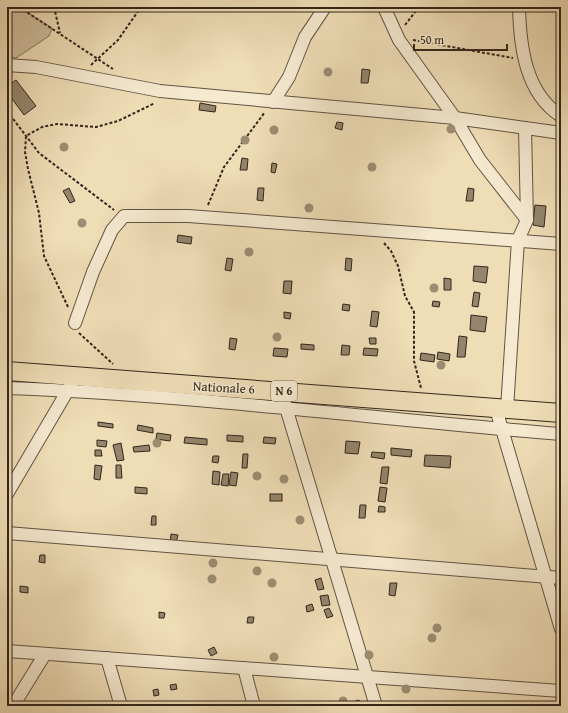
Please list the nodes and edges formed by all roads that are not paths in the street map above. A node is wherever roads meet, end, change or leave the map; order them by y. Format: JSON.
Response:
{"nodes":[{"id":1,"x":325,"y":7,"type":"edge"},
{"id":2,"x":384,"y":7,"type":"edge"},
{"id":3,"x":519,"y":7,"type":"edge"},
{"id":4,"x":7,"y":65,"type":"edge"},
{"id":5,"x":273,"y":102,"type":"junction"},
{"id":6,"x":561,"y":116,"type":"edge"},
{"id":7,"x":455,"y":118,"type":"junction"},
{"id":8,"x":525,"y":128,"type":"junction"},
{"id":9,"x":561,"y":133,"type":"edge"},
{"id":10,"x":528,"y":220,"type":"junction"},
{"id":11,"x":518,"y":240,"type":"junction"},
{"id":12,"x":561,"y":244,"type":"edge"},
{"id":13,"x":75,"y":323,"type":"road end"},
{"id":14,"x":7,"y":371,"type":"edge"},
{"id":15,"x":72,"y":383,"type":"junction"},
{"id":16,"x":7,"y":388,"type":"edge"},
{"id":17,"x":281,"y":391,"type":"junction"},
{"id":18,"x":286,"y":408,"type":"junction"},
{"id":19,"x":501,"y":409,"type":"junction"},
{"id":20,"x":561,"y":413,"type":"edge"},
{"id":21,"x":502,"y":429,"type":"junction"},
{"id":22,"x":561,"y":434,"type":"edge"},
{"id":23,"x":7,"y":494,"type":"edge"},
{"id":24,"x":7,"y":533,"type":"edge"},
{"id":25,"x":332,"y":559,"type":"junction"},
{"id":26,"x":546,"y":577,"type":"junction"},
{"id":27,"x":561,"y":578,"type":"edge"},
{"id":28,"x":561,"y":629,"type":"edge"},
{"id":29,"x":7,"y":651,"type":"edge"},
{"id":30,"x":45,"y":654,"type":"junction"},
{"id":31,"x":107,"y":658,"type":"junction"},
{"id":32,"x":244,"y":668,"type":"junction"},
{"id":33,"x":367,"y":677,"type":"junction"},
{"id":34,"x":561,"y":691,"type":"edge"},
{"id":35,"x":13,"y":706,"type":"edge"},
{"id":36,"x":121,"y":706,"type":"edge"},
{"id":37,"x":254,"y":706,"type":"edge"},
{"id":38,"x":376,"y":706,"type":"edge"}],
"edges":[{"from":1,"to":5,"type":"street"},
{"from":2,"to":7,"type":"street"},
{"from":3,"to":6,"type":"street"},
{"from":4,"to":5,"type":"street"},
{"from":5,"to":7,"type":"street"},
{"from":7,"to":8,"type":"street"},
{"from":7,"to":10,"type":"street"},
{"from":8,"to":9,"type":"street"},
{"from":8,"to":10,"type":"street"},
{"from":10,"to":11,"type":"street"},
{"from":11,"to":12,"type":"street"},
{"from":11,"to":13,"type":"street"},
{"from":11,"to":19,"type":"street"},
{"from":14,"to":15,"type":"main road","name":"Nationale 6","number":"N 6"},
{"from":15,"to":16,"type":"street"},
{"from":15,"to":17,"type":"main road","name":"Nationale 6","number":"N 6"},
{"from":15,"to":18,"type":"street"},
{"from":15,"to":23,"type":"street"},
{"from":17,"to":18,"type":"street"},
{"from":17,"to":19,"type":"main road","name":"Nationale 6","number":"N 6"},
{"from":18,"to":21,"type":"street"},
{"from":18,"to":25,"type":"street"},
{"from":19,"to":20,"type":"main road","name":"Nationale 6","number":"N 6"},
{"from":19,"to":21,"type":"street"},
{"from":21,"to":22,"type":"street"},
{"from":21,"to":26,"type":"street"},
{"from":24,"to":25,"type":"street"},
{"from":25,"to":26,"type":"street"},
{"from":25,"to":33,"type":"street"},
{"from":26,"to":27,"type":"street"},
{"from":26,"to":28,"type":"street"},
{"from":29,"to":30,"type":"street"},
{"from":30,"to":31,"type":"street"},
{"from":30,"to":35,"type":"street"},
{"from":31,"to":32,"type":"street"},
{"from":31,"to":36,"type":"street"},
{"from":32,"to":33,"type":"street"},
{"from":32,"to":37,"type":"street"},
{"from":33,"to":34,"type":"street"},
{"from":33,"to":38,"type":"street"}]}
